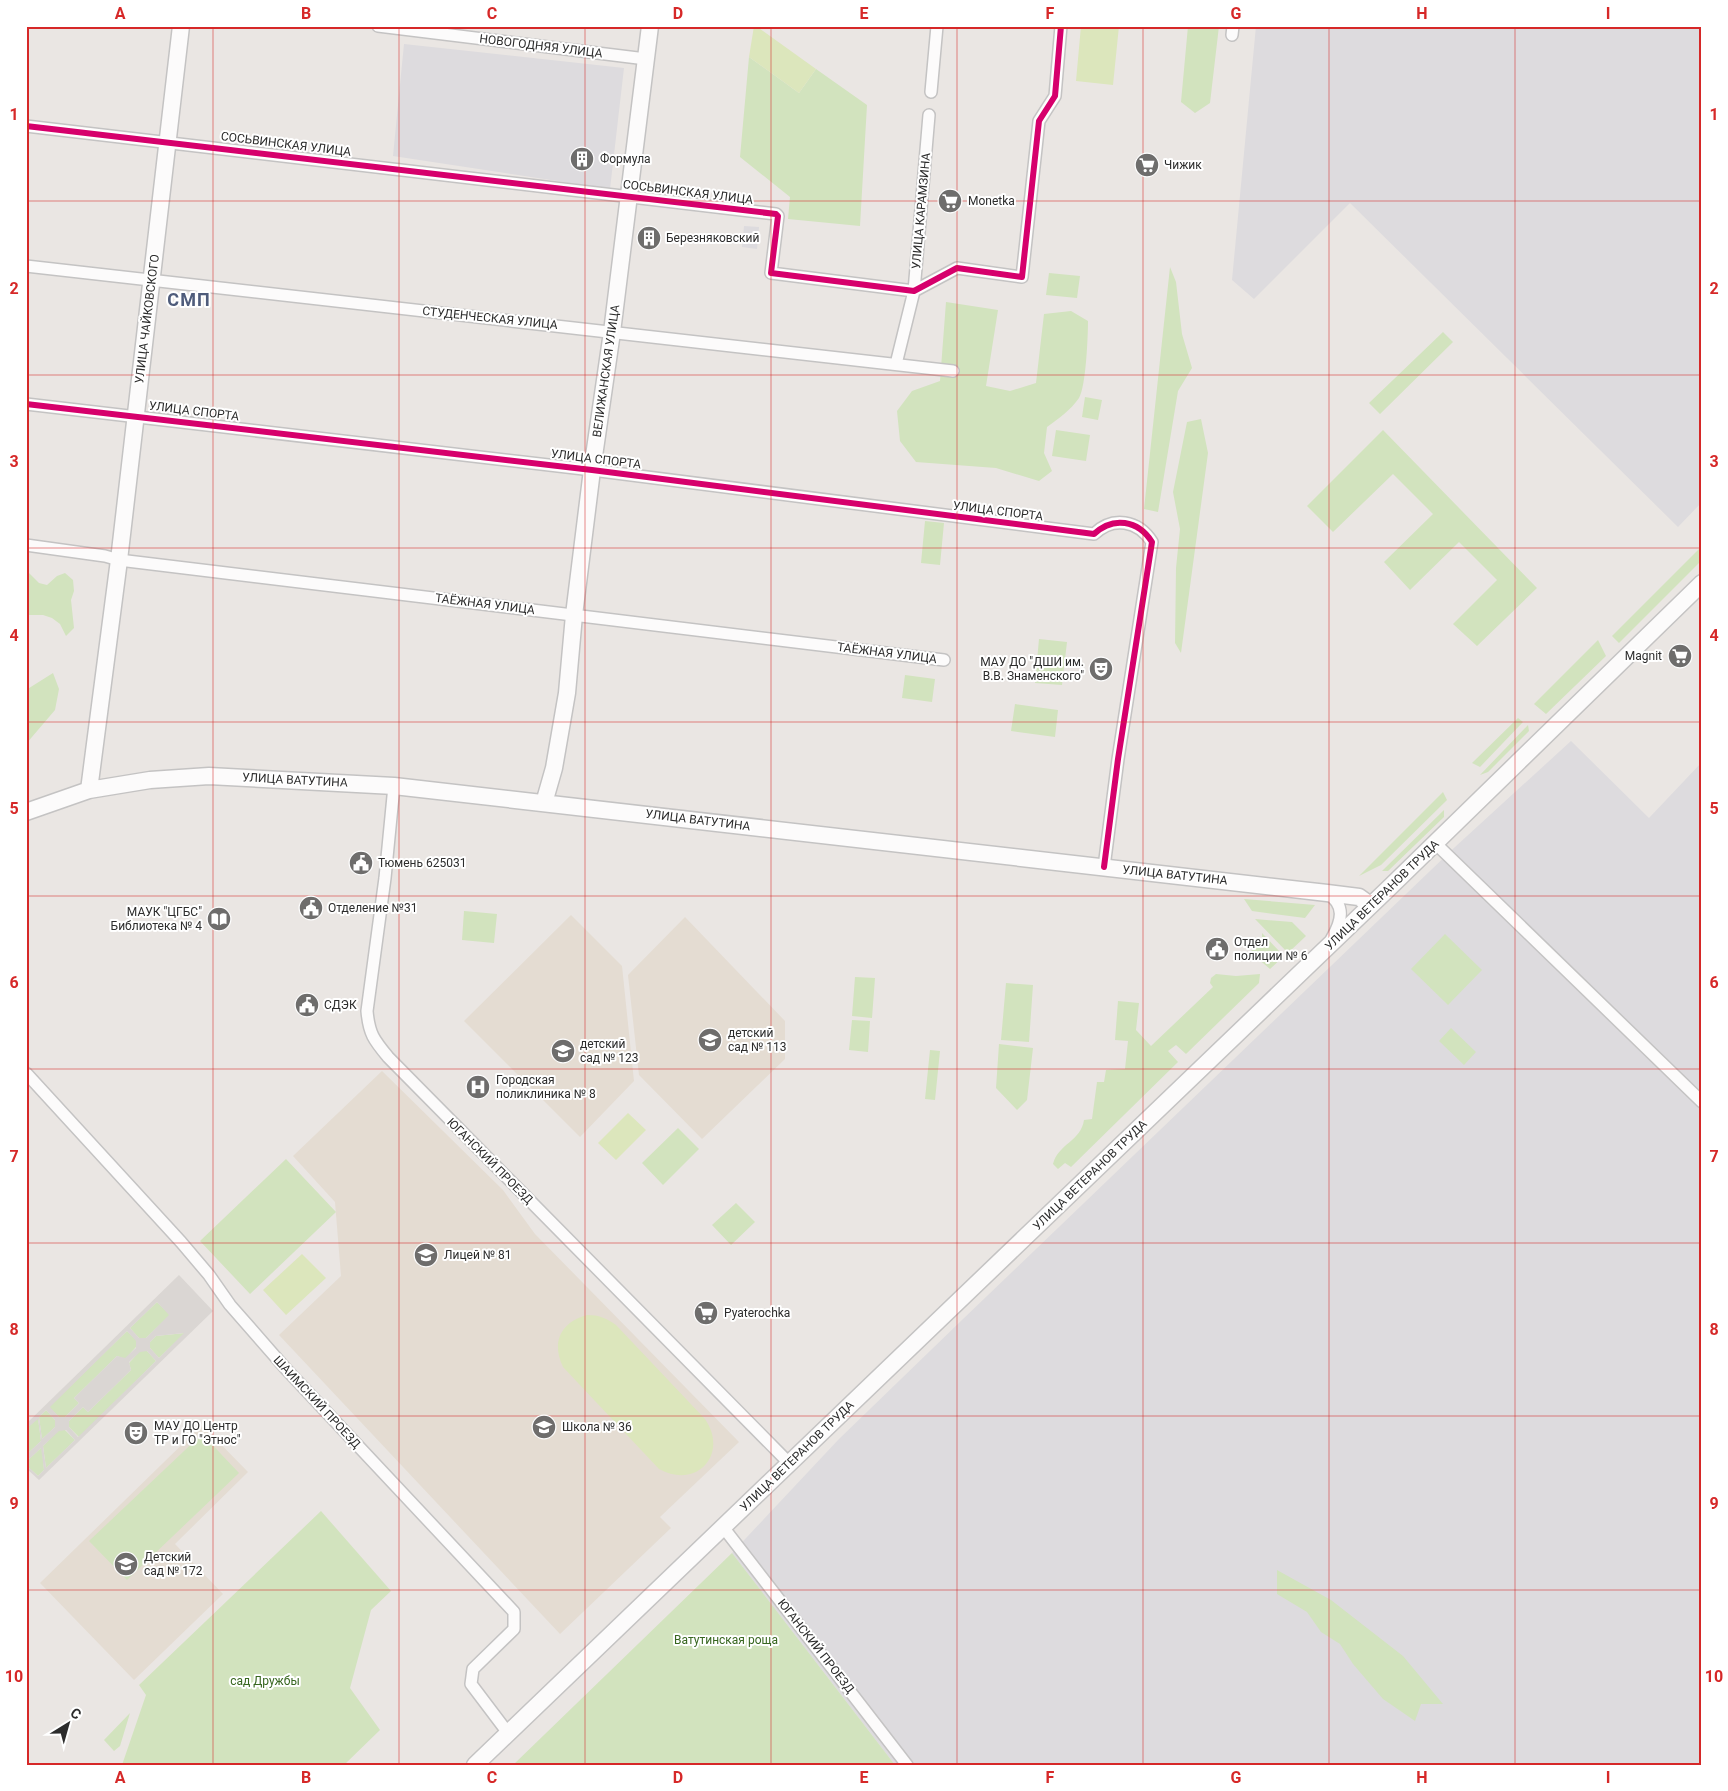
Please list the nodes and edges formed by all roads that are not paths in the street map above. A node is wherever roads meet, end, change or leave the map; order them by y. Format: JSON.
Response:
{"nodes":[{"id":1,"x":181,"y":26,"type":"edge"},
{"id":2,"x":378,"y":26,"type":"edge"},
{"id":3,"x":650,"y":26,"type":"edge"},
{"id":4,"x":937,"y":26,"type":"edge"},
{"id":5,"x":1061,"y":26,"type":"edge"},
{"id":6,"x":646,"y":60,"type":"junction"},
{"id":7,"x":931,"y":92,"type":"dead end"},
{"id":8,"x":929,"y":115,"type":"dead end"},
{"id":9,"x":26,"y":126,"type":"edge"},
{"id":10,"x":168,"y":142,"type":"junction"},
{"id":11,"x":630,"y":197,"type":"junction"},
{"id":12,"x":26,"y":266,"type":"edge"},
{"id":13,"x":151,"y":280,"type":"junction"},
{"id":14,"x":914,"y":291,"type":"junction"},
{"id":15,"x":612,"y":332,"type":"junction"},
{"id":16,"x":896,"y":364,"type":"junction"},
{"id":17,"x":953,"y":371,"type":"dead end"},
{"id":18,"x":26,"y":404,"type":"edge"},
{"id":19,"x":136,"y":416,"type":"junction"},
{"id":20,"x":592,"y":470,"type":"junction"},
{"id":21,"x":26,"y":546,"type":"edge"},
{"id":22,"x":120,"y":560,"type":"junction"},
{"id":23,"x":1702,"y":583,"type":"edge"},
{"id":24,"x":574,"y":615,"type":"junction"},
{"id":25,"x":944,"y":660,"type":"dead end"},
{"id":26,"x":394,"y":786,"type":"junction"},
{"id":27,"x":89,"y":790,"type":"junction"},
{"id":28,"x":544,"y":803,"type":"junction"},
{"id":29,"x":26,"y":812,"type":"edge"},
{"id":30,"x":1435,"y":843,"type":"junction"},
{"id":31,"x":1104,"y":867,"type":"junction"},
{"id":32,"x":1327,"y":893,"type":"junction"},
{"id":33,"x":1370,"y":905,"type":"junction"},
{"id":34,"x":1326,"y":948,"type":"junction"},
{"id":35,"x":26,"y":1073,"type":"edge"},
{"id":36,"x":1702,"y":1102,"type":"edge"},
{"id":37,"x":789,"y":1463,"type":"junction"},
{"id":38,"x":723,"y":1527,"type":"junction"},
{"id":39,"x":508,"y":1733,"type":"junction"},
{"id":40,"x":475,"y":1765,"type":"edge"},
{"id":41,"x":908,"y":1765,"type":"edge"}],
"edges":[{"from":1,"to":10,"type":"main road","name":"УЛИЦА ЧАЙКОВСКОГО"},
{"from":2,"to":6,"type":"street","name":"НОВОГОДНЯЯ УЛИЦА"},
{"from":3,"to":6,"type":"main road","name":"ВЕЛИЖАНСКАЯ УЛИЦА"},
{"from":4,"to":7,"type":"street"},
{"from":5,"to":14,"type":"street"},
{"from":6,"to":11,"type":"main road","name":"ВЕЛИЖАНСКАЯ УЛИЦА"},
{"from":8,"to":14,"type":"street","name":"УЛИЦА КАРАМЗИНА"},
{"from":9,"to":10,"type":"street","name":"СОСЬВИНСКАЯ УЛИЦА"},
{"from":10,"to":11,"type":"street","name":"СОСЬВИНСКАЯ УЛИЦА"},
{"from":10,"to":13,"type":"main road","name":"УЛИЦА ЧАЙКОВСКОГО"},
{"from":11,"to":14,"type":"street","name":"СОСЬВИНСКАЯ УЛИЦА"},
{"from":11,"to":15,"type":"main road","name":"ВЕЛИЖАНСКАЯ УЛИЦА"},
{"from":12,"to":13,"type":"street","name":"СТУДЕНЧЕСКАЯ УЛИЦА"},
{"from":13,"to":15,"type":"street","name":"СТУДЕНЧЕСКАЯ УЛИЦА"},
{"from":13,"to":19,"type":"main road","name":"УЛИЦА ЧАЙКОВСКОГО"},
{"from":14,"to":16,"type":"street","name":"УЛИЦА КАРАМЗИНА"},
{"from":15,"to":16,"type":"street","name":"СТУДЕНЧЕСКАЯ УЛИЦА"},
{"from":15,"to":20,"type":"main road","name":"ВЕЛИЖАНСКАЯ УЛИЦА"},
{"from":16,"to":17,"type":"street","name":"СТУДЕНЧЕСКАЯ УЛИЦА"},
{"from":18,"to":19,"type":"street","name":"УЛИЦА СПОРТА"},
{"from":19,"to":20,"type":"street","name":"УЛИЦА СПОРТА"},
{"from":19,"to":22,"type":"main road","name":"УЛИЦА ЧАЙКОВСКОГО"},
{"from":20,"to":24,"type":"main road","name":"ВЕЛИЖАНСКАЯ УЛИЦА"},
{"from":20,"to":31,"type":"street","name":"УЛИЦА СПОРТА"},
{"from":21,"to":22,"type":"street","name":"ТАЁЖНАЯ УЛИЦА"},
{"from":22,"to":24,"type":"street","name":"ТАЁЖНАЯ УЛИЦА"},
{"from":22,"to":27,"type":"main road","name":"УЛИЦА ЧАЙКОВСКОГО"},
{"from":23,"to":30,"type":"main road","name":"УЛИЦА ВЕТЕРАНОВ ТРУДА"},
{"from":24,"to":25,"type":"street","name":"ТАЁЖНАЯ УЛИЦА"},
{"from":24,"to":28,"type":"main road","name":"ВЕЛИЖАНСКАЯ УЛИЦА"},
{"from":26,"to":27,"type":"main road","name":"УЛИЦА ВАТУТИНА"},
{"from":26,"to":28,"type":"main road","name":"УЛИЦА ВАТУТИНА"},
{"from":26,"to":37,"type":"street","name":"ЮГАНСКИЙ ПРОЕЗД"},
{"from":27,"to":29,"type":"main road","name":"УЛИЦА ВАТУТИНА"},
{"from":28,"to":31,"type":"main road","name":"УЛИЦА ВАТУТИНА"},
{"from":30,"to":33,"type":"main road","name":"УЛИЦА ВЕТЕРАНОВ ТРУДА"},
{"from":30,"to":36,"type":"street"},
{"from":31,"to":32,"type":"main road","name":"УЛИЦА ВАТУТИНА"},
{"from":32,"to":33,"type":"main road","name":"УЛИЦА ВАТУТИНА"},
{"from":32,"to":34,"type":"street"},
{"from":33,"to":34,"type":"main road","name":"УЛИЦА ВЕТЕРАНОВ ТРУДА"},
{"from":34,"to":37,"type":"main road","name":"УЛИЦА ВЕТЕРАНОВ ТРУДА"},
{"from":35,"to":39,"type":"street","name":"ШАИМСКИЙ ПРОЕЗД"},
{"from":37,"to":38,"type":"main road","name":"УЛИЦА ВЕТЕРАНОВ ТРУДА"},
{"from":38,"to":39,"type":"main road","name":"УЛИЦА ВЕТЕРАНОВ ТРУДА"},
{"from":38,"to":41,"type":"street","name":"ЮГАНСКИЙ ПРОЕЗД"},
{"from":39,"to":40,"type":"main road","name":"УЛИЦА ВЕТЕРАНОВ ТРУДА"}]}
